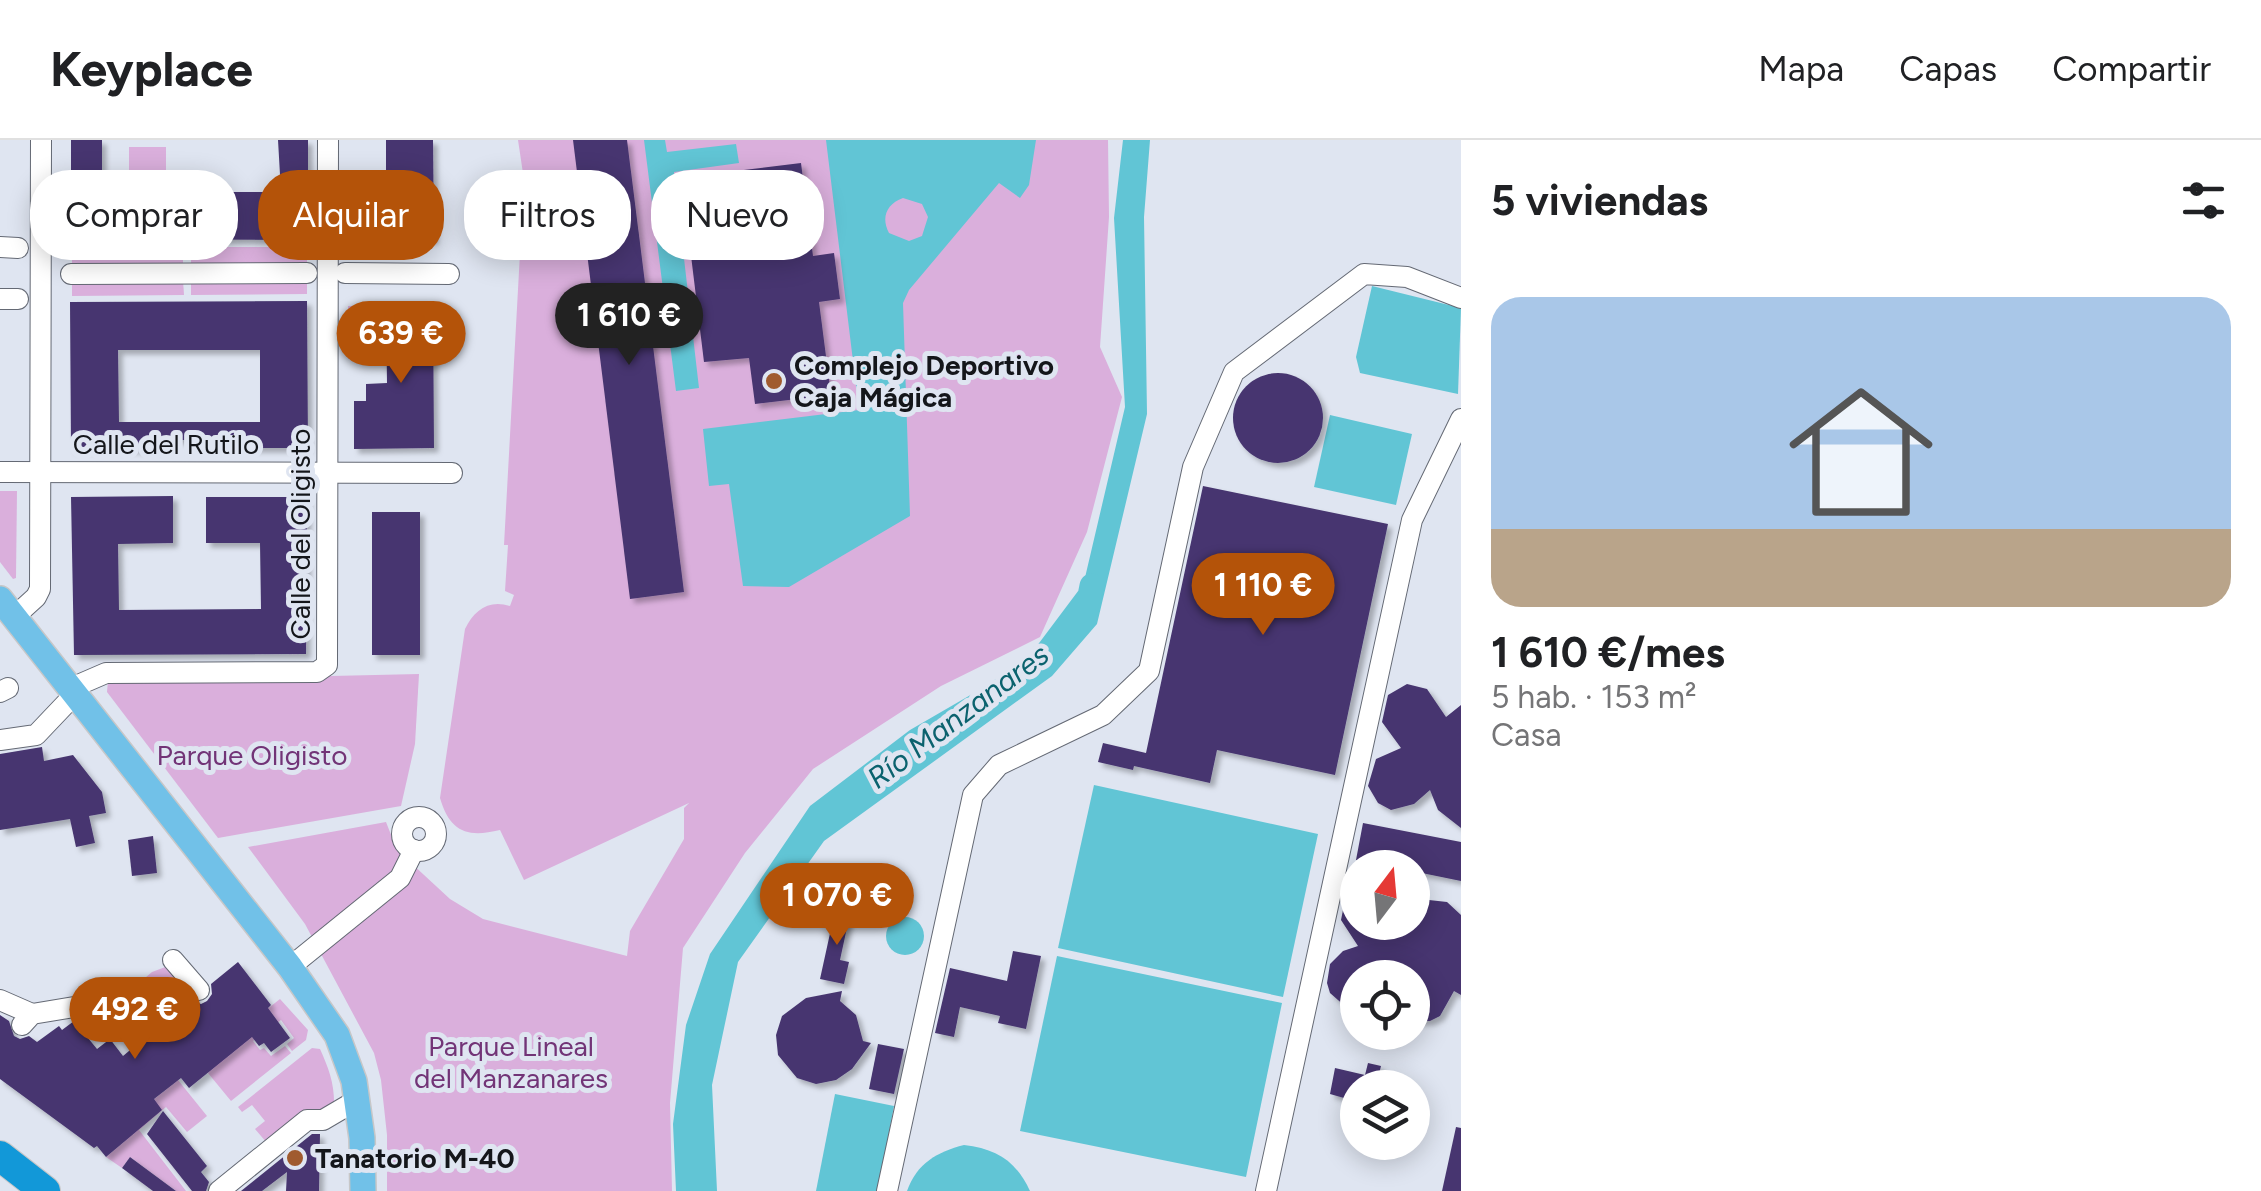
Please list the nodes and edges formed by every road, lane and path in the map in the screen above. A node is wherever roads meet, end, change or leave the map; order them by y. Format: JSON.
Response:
{"nodes":[{"id":1,"x":41,"y":140,"type":"edge"},
{"id":2,"x":328,"y":140,"type":"edge"},
{"id":3,"x":345,"y":273,"type":"dead end"},
{"id":4,"x":71,"y":274,"type":"dead end"},
{"id":5,"x":307,"y":274,"type":"dead end"},
{"id":6,"x":449,"y":274,"type":"dead end"},
{"id":7,"x":1461,"y":298,"type":"edge"},
{"id":8,"x":1461,"y":419,"type":"edge"},
{"id":9,"x":0,"y":472,"type":"edge"},
{"id":10,"x":41,"y":472,"type":"junction"},
{"id":11,"x":328,"y":472,"type":"junction"},
{"id":12,"x":452,"y":473,"type":"dead end"},
{"id":13,"x":7,"y":608,"type":"edge"},
{"id":14,"x":72,"y":692,"type":"junction"},
{"id":15,"x":0,"y":740,"type":"edge"},
{"id":16,"x":414,"y":850,"type":"dead end"},
{"id":17,"x":173,"y":960,"type":"dead end"},
{"id":18,"x":290,"y":967,"type":"junction"},
{"id":19,"x":198,"y":990,"type":"dead end"},
{"id":20,"x":0,"y":1000,"type":"edge"},
{"id":21,"x":110,"y":1001,"type":"dead end"},
{"id":22,"x":357,"y":1100,"type":"junction"},
{"id":23,"x":0,"y":1156,"type":"edge"},
{"id":24,"x":0,"y":1180,"type":"edge"},
{"id":25,"x":12,"y":1191,"type":"edge"},
{"id":26,"x":45,"y":1191,"type":"edge"},
{"id":27,"x":219,"y":1191,"type":"edge"},
{"id":28,"x":363,"y":1191,"type":"edge"},
{"id":29,"x":887,"y":1191,"type":"edge"},
{"id":30,"x":1266,"y":1191,"type":"edge"}],
"edges":[{"from":1,"to":10,"type":"street"},
{"from":2,"to":11,"type":"street","name":"Calle del Oligisto"},
{"from":3,"to":6,"type":"street"},
{"from":4,"to":5,"type":"street"},
{"from":7,"to":29,"type":"street"},
{"from":8,"to":30,"type":"street"},
{"from":9,"to":10,"type":"street","name":"Calle del Rutilo"},
{"from":10,"to":11,"type":"street","name":"Calle del Rutilo"},
{"from":10,"to":13,"type":"street"},
{"from":11,"to":12,"type":"street","name":"Calle del Rutilo"},
{"from":11,"to":14,"type":"street","name":"Calle del Oligisto"},
{"from":13,"to":14,"type":"main road"},
{"from":14,"to":15,"type":"street"},
{"from":14,"to":18,"type":"main road"},
{"from":16,"to":18,"type":"street"},
{"from":17,"to":19,"type":"street"},
{"from":18,"to":22,"type":"main road"},
{"from":20,"to":21,"type":"street"},
{"from":22,"to":27,"type":"street"},
{"from":22,"to":28,"type":"main road"},
{"from":23,"to":26,"type":"highway"},
{"from":24,"to":25,"type":"highway"}]}
